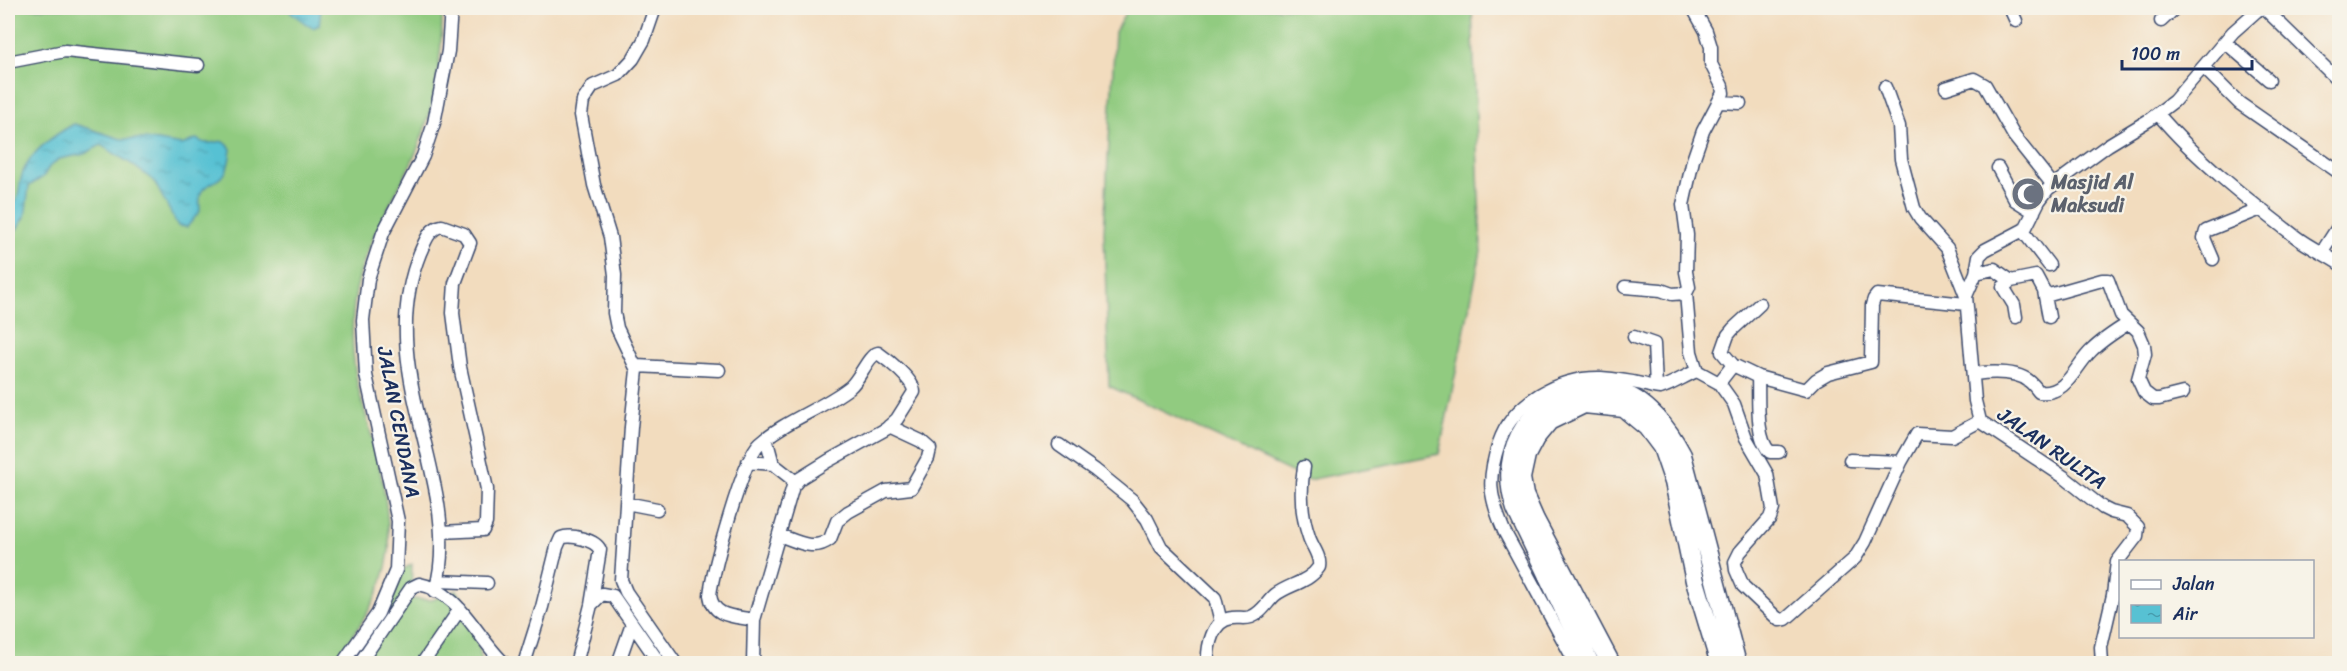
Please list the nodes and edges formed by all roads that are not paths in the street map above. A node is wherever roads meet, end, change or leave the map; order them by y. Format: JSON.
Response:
{"nodes":[{"id":1,"x":451,"y":8,"type":"edge"},
{"id":2,"x":654,"y":8,"type":"edge"},
{"id":3,"x":1693,"y":8,"type":"edge"},
{"id":4,"x":2010,"y":8,"type":"edge"},
{"id":5,"x":2175,"y":8,"type":"edge"},
{"id":6,"x":2264,"y":8,"type":"edge"},
{"id":7,"x":2252,"y":10,"type":"edge"},
{"id":8,"x":2016,"y":21,"type":"dead end"},
{"id":9,"x":2161,"y":21,"type":"dead end"},
{"id":10,"x":2225,"y":42,"type":"junction"},
{"id":11,"x":8,"y":62,"type":"edge"},
{"id":12,"x":198,"y":65,"type":"dead end"},
{"id":13,"x":2204,"y":68,"type":"junction"},
{"id":14,"x":2269,"y":80,"type":"dead end"},
{"id":15,"x":2340,"y":82,"type":"edge"},
{"id":16,"x":1885,"y":87,"type":"dead end"},
{"id":17,"x":1946,"y":88,"type":"dead end"},
{"id":18,"x":1719,"y":102,"type":"junction"},
{"id":19,"x":1740,"y":103,"type":"dead end"},
{"id":20,"x":2158,"y":114,"type":"junction"},
{"id":21,"x":1998,"y":168,"type":"dead end"},
{"id":22,"x":2340,"y":173,"type":"edge"},
{"id":23,"x":2053,"y":185,"type":"junction"},
{"id":24,"x":2261,"y":209,"type":"junction"},
{"id":25,"x":2034,"y":212,"type":"junction"},
{"id":26,"x":2340,"y":224,"type":"edge"},
{"id":27,"x":2023,"y":231,"type":"junction"},
{"id":28,"x":2322,"y":252,"type":"junction"},
{"id":29,"x":2213,"y":259,"type":"dead end"},
{"id":30,"x":2340,"y":264,"type":"edge"},
{"id":31,"x":2049,"y":265,"type":"dead end"},
{"id":32,"x":1976,"y":273,"type":"junction"},
{"id":33,"x":2011,"y":281,"type":"junction"},
{"id":34,"x":1625,"y":287,"type":"dead end"},
{"id":35,"x":2044,"y":291,"type":"junction"},
{"id":36,"x":1686,"y":293,"type":"junction"},
{"id":37,"x":1966,"y":300,"type":"junction"},
{"id":38,"x":1761,"y":304,"type":"dead end"},
{"id":39,"x":2016,"y":317,"type":"dead end"},
{"id":40,"x":2049,"y":317,"type":"dead end"},
{"id":41,"x":2129,"y":323,"type":"junction"},
{"id":42,"x":1634,"y":338,"type":"dead end"},
{"id":43,"x":1733,"y":365,"type":"junction"},
{"id":44,"x":636,"y":366,"type":"junction"},
{"id":45,"x":720,"y":370,"type":"dead end"},
{"id":46,"x":1697,"y":371,"type":"junction"},
{"id":47,"x":1974,"y":374,"type":"junction"},
{"id":48,"x":1758,"y":377,"type":"junction"},
{"id":49,"x":1719,"y":383,"type":"junction"},
{"id":50,"x":1656,"y":387,"type":"junction"},
{"id":51,"x":2183,"y":393,"type":"dead end"},
{"id":52,"x":1980,"y":421,"type":"junction"},
{"id":53,"x":889,"y":426,"type":"junction"},
{"id":54,"x":766,"y":438,"type":"junction"},
{"id":55,"x":1059,"y":445,"type":"dead end"},
{"id":56,"x":1779,"y":452,"type":"dead end"},
{"id":57,"x":1850,"y":460,"type":"dead end"},
{"id":58,"x":748,"y":462,"type":"junction"},
{"id":59,"x":1901,"y":462,"type":"junction"},
{"id":60,"x":773,"y":464,"type":"junction"},
{"id":61,"x":1304,"y":467,"type":"dead end"},
{"id":62,"x":796,"y":482,"type":"junction"},
{"id":63,"x":626,"y":503,"type":"junction"},
{"id":64,"x":657,"y":509,"type":"dead end"},
{"id":65,"x":441,"y":532,"type":"junction"},
{"id":66,"x":779,"y":535,"type":"junction"},
{"id":67,"x":487,"y":583,"type":"dead end"},
{"id":68,"x":437,"y":586,"type":"junction"},
{"id":69,"x":2117,"y":596,"type":"edge"},
{"id":70,"x":591,"y":605,"type":"junction"},
{"id":71,"x":459,"y":609,"type":"junction"},
{"id":72,"x":754,"y":620,"type":"junction"},
{"id":73,"x":1221,"y":622,"type":"junction"},
{"id":74,"x":632,"y":624,"type":"junction"},
{"id":75,"x":493,"y":652,"type":"junction"},
{"id":76,"x":342,"y":663,"type":"edge"},
{"id":77,"x":359,"y":663,"type":"edge"},
{"id":78,"x":422,"y":663,"type":"edge"},
{"id":79,"x":485,"y":663,"type":"edge"},
{"id":80,"x":505,"y":663,"type":"edge"},
{"id":81,"x":524,"y":663,"type":"edge"},
{"id":82,"x":576,"y":663,"type":"edge"},
{"id":83,"x":618,"y":663,"type":"edge"},
{"id":84,"x":660,"y":663,"type":"edge"},
{"id":85,"x":676,"y":663,"type":"edge"},
{"id":86,"x":753,"y":663,"type":"edge"},
{"id":87,"x":1208,"y":663,"type":"edge"},
{"id":88,"x":1576,"y":663,"type":"edge"},
{"id":89,"x":1590,"y":663,"type":"edge"},
{"id":90,"x":1611,"y":663,"type":"edge"},
{"id":91,"x":1720,"y":663,"type":"edge"},
{"id":92,"x":1737,"y":663,"type":"edge"},
{"id":93,"x":2102,"y":663,"type":"edge"}],
"edges":[{"from":1,"to":76,"type":"street","name":"JALAN CENDANA"},
{"from":2,"to":44,"type":"street"},
{"from":3,"to":18,"type":"street"},
{"from":4,"to":8,"type":"street"},
{"from":5,"to":9,"type":"street"},
{"from":6,"to":15,"type":"street"},
{"from":7,"to":10,"type":"street"},
{"from":10,"to":13,"type":"street"},
{"from":10,"to":14,"type":"street"},
{"from":11,"to":12,"type":"street"},
{"from":13,"to":20,"type":"street"},
{"from":13,"to":22,"type":"street"},
{"from":16,"to":37,"type":"street"},
{"from":17,"to":23,"type":"street"},
{"from":18,"to":19,"type":"street"},
{"from":18,"to":36,"type":"street"},
{"from":20,"to":23,"type":"street"},
{"from":20,"to":24,"type":"street"},
{"from":21,"to":25,"type":"street"},
{"from":23,"to":25,"type":"street"},
{"from":24,"to":28,"type":"street"},
{"from":24,"to":29,"type":"street"},
{"from":25,"to":27,"type":"street"},
{"from":26,"to":28,"type":"street"},
{"from":27,"to":31,"type":"street"},
{"from":27,"to":32,"type":"street"},
{"from":28,"to":30,"type":"street"},
{"from":32,"to":33,"type":"street"},
{"from":32,"to":37,"type":"street"},
{"from":33,"to":35,"type":"street"},
{"from":33,"to":39,"type":"street"},
{"from":34,"to":36,"type":"street"},
{"from":35,"to":40,"type":"street"},
{"from":35,"to":41,"type":"street"},
{"from":36,"to":46,"type":"street"},
{"from":37,"to":47,"type":"street","name":"JALAN RULITA"},
{"from":37,"to":48,"type":"street"},
{"from":38,"to":43,"type":"street"},
{"from":41,"to":47,"type":"street"},
{"from":41,"to":51,"type":"street"},
{"from":42,"to":50,"type":"street"},
{"from":43,"to":48,"type":"street"},
{"from":43,"to":49,"type":"street"},
{"from":44,"to":45,"type":"street"},
{"from":44,"to":63,"type":"street"},
{"from":46,"to":49,"type":"street"},
{"from":46,"to":50,"type":"street"},
{"from":47,"to":52,"type":"street","name":"JALAN RULITA"},
{"from":48,"to":56,"type":"street"},
{"from":49,"to":59,"type":"street"},
{"from":50,"to":88,"type":"street"},
{"from":52,"to":59,"type":"street"},
{"from":52,"to":69,"type":"street","name":"JALAN RULITA"},
{"from":53,"to":54,"type":"street"},
{"from":53,"to":62,"type":"street"},
{"from":53,"to":66,"type":"street"},
{"from":54,"to":58,"type":"street"},
{"from":54,"to":60,"type":"street"},
{"from":55,"to":73,"type":"street"},
{"from":57,"to":59,"type":"street"},
{"from":58,"to":60,"type":"street"},
{"from":58,"to":72,"type":"street"},
{"from":60,"to":62,"type":"street"},
{"from":61,"to":73,"type":"street"},
{"from":62,"to":66,"type":"street"},
{"from":63,"to":64,"type":"street"},
{"from":63,"to":85,"type":"street"},
{"from":65,"to":65,"type":"street"},
{"from":65,"to":68,"type":"street"},
{"from":66,"to":72,"type":"street"},
{"from":67,"to":68,"type":"street"},
{"from":68,"to":71,"type":"street"},
{"from":68,"to":77,"type":"street"},
{"from":69,"to":93,"type":"street","name":"JALAN RULITA"},
{"from":70,"to":74,"type":"street"},
{"from":70,"to":81,"type":"street"},
{"from":70,"to":82,"type":"street"},
{"from":71,"to":75,"type":"street"},
{"from":71,"to":78,"type":"street"},
{"from":72,"to":86,"type":"street"},
{"from":73,"to":87,"type":"street"},
{"from":74,"to":83,"type":"street"},
{"from":74,"to":84,"type":"street"},
{"from":75,"to":79,"type":"street"},
{"from":75,"to":80,"type":"street"},
{"from":89,"to":92,"type":"highway"},
{"from":90,"to":91,"type":"highway"}]}
